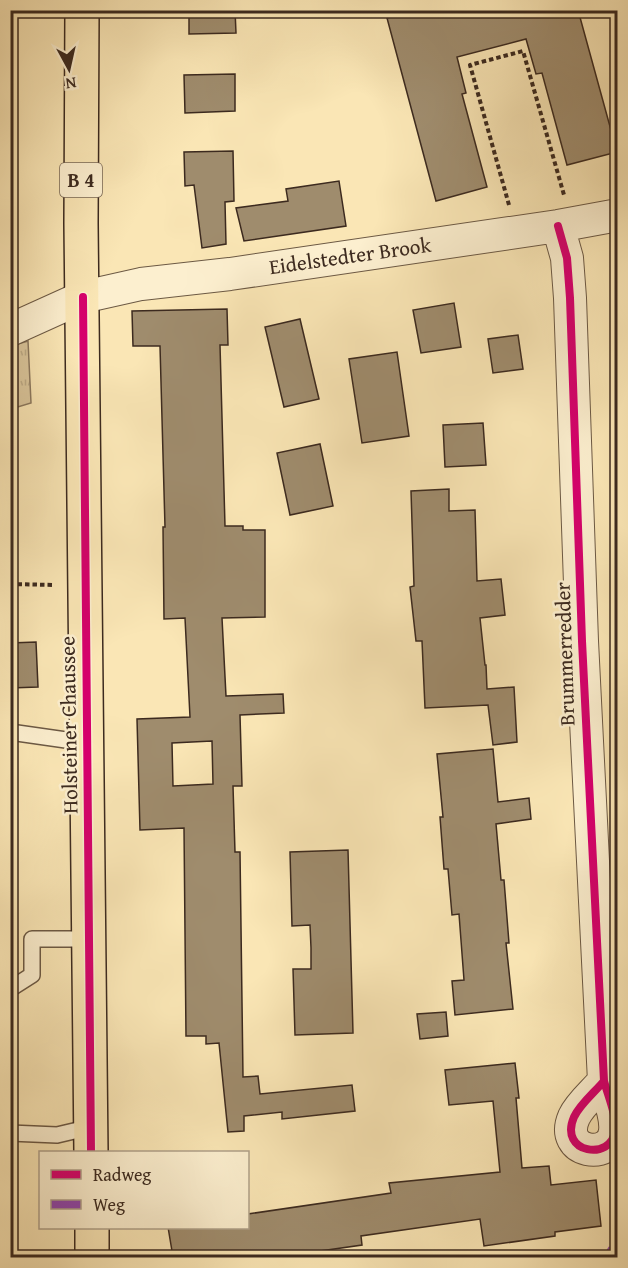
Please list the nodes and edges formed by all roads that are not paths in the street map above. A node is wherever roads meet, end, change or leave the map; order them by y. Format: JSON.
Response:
{"nodes":[{"id":1,"x":82,"y":10,"type":"edge"},
{"id":2,"x":618,"y":215,"type":"edge"},
{"id":3,"x":565,"y":225,"type":"junction"},
{"id":4,"x":83,"y":297,"type":"junction"},
{"id":5,"x":10,"y":330,"type":"edge"},
{"id":6,"x":10,"y":732,"type":"edge"},
{"id":7,"x":87,"y":738,"type":"junction"},
{"id":8,"x":89,"y":939,"type":"junction"},
{"id":9,"x":10,"y":989,"type":"edge"},
{"id":10,"x":604,"y":1081,"type":"dead end"},
{"id":11,"x":10,"y":1133,"type":"edge"},
{"id":12,"x":91,"y":1140,"type":"edge"},
{"id":13,"x":92,"y":1229,"type":"edge"},
{"id":14,"x":92,"y":1257,"type":"edge"}],
"edges":[{"from":1,"to":4,"type":"main road","name":"Holsteiner Chaussee","number":"B 4"},
{"from":2,"to":3,"type":"street","name":"Eidelstedter Brook"},
{"from":3,"to":4,"type":"street","name":"Eidelstedter Brook"},
{"from":3,"to":10,"type":"street","name":"Brummerredder"},
{"from":4,"to":5,"type":"street","name":"Eidelstedter Brook"},
{"from":4,"to":7,"type":"main road","name":"Holsteiner Chaussee","number":"B 4"},
{"from":6,"to":7,"type":"lane"},
{"from":7,"to":8,"type":"main road","name":"Holsteiner Chaussee","number":"B 4"},
{"from":8,"to":9,"type":"lane"},
{"from":8,"to":12,"type":"main road","name":"Holsteiner Chaussee","number":"B 4"},
{"from":11,"to":12,"type":"lane"},
{"from":13,"to":14,"type":"main road"}]}
